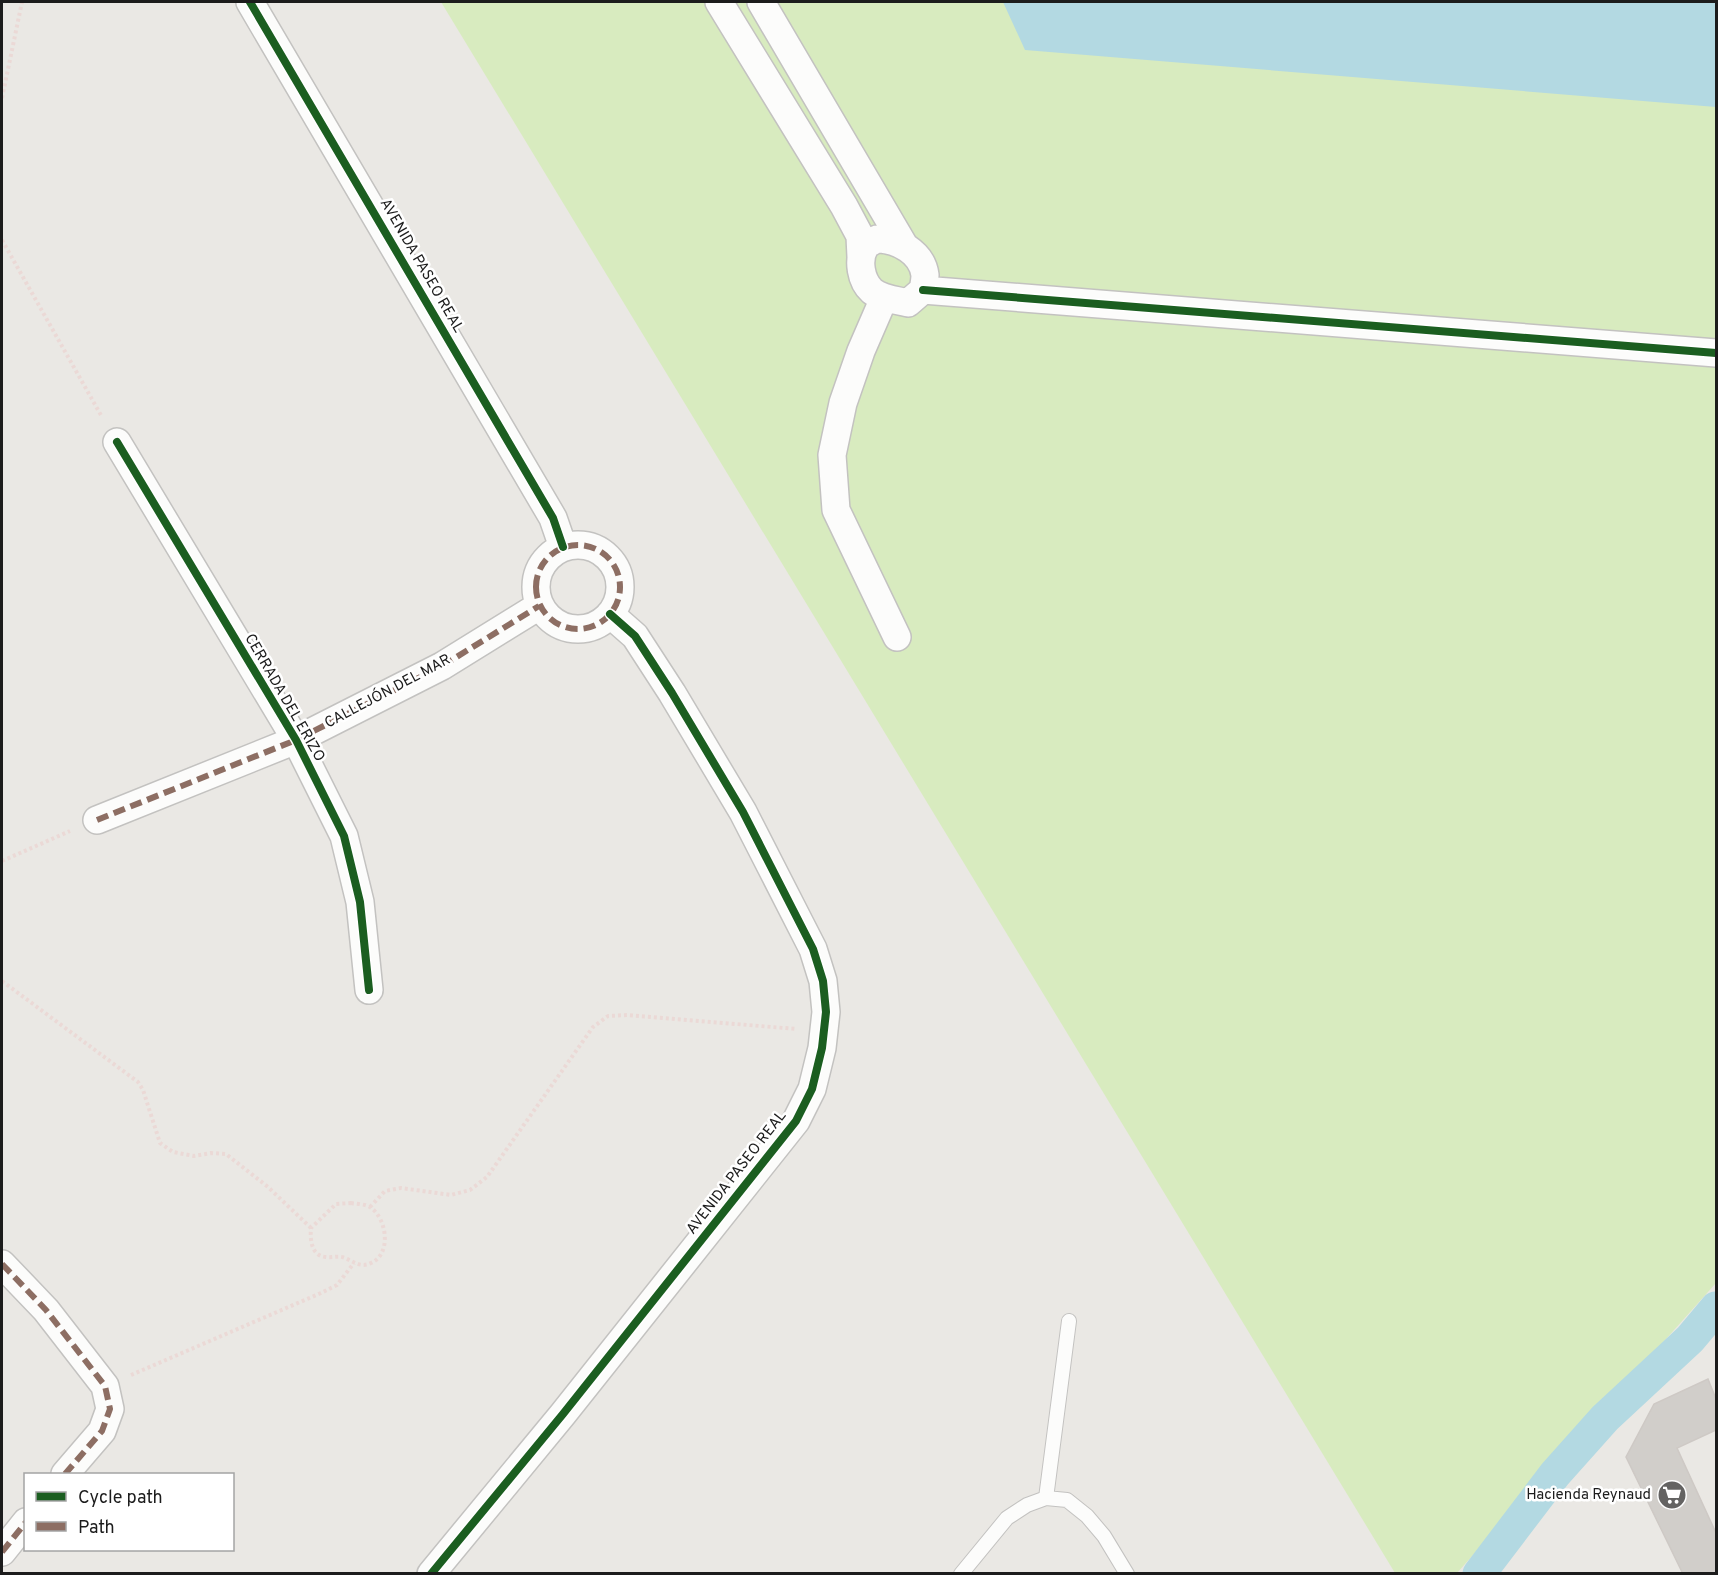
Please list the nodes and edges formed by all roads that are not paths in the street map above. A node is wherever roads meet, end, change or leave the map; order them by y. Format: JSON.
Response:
{"nodes":[{"id":1,"x":250,"y":2,"type":"edge"},
{"id":2,"x":718,"y":2,"type":"edge"},
{"id":3,"x":763,"y":6,"type":"edge"},
{"id":4,"x":734,"y":28,"type":"junction"},
{"id":5,"x":905,"y":247,"type":"junction"},
{"id":6,"x":861,"y":257,"type":"junction"},
{"id":7,"x":923,"y":290,"type":"junction"},
{"id":8,"x":884,"y":298,"type":"junction"},
{"id":9,"x":1716,"y":353,"type":"edge"},
{"id":10,"x":117,"y":442,"type":"road end"},
{"id":11,"x":563,"y":547,"type":"junction"},
{"id":12,"x":539,"y":606,"type":"junction"},
{"id":13,"x":610,"y":615,"type":"junction"},
{"id":14,"x":897,"y":637,"type":"dead end"},
{"id":15,"x":296,"y":740,"type":"junction"},
{"id":16,"x":97,"y":820,"type":"road end"},
{"id":17,"x":369,"y":990,"type":"dead end"},
{"id":18,"x":2,"y":1264,"type":"edge"},
{"id":19,"x":1069,"y":1321,"type":"dead end"},
{"id":20,"x":66,"y":1473,"type":"edge"},
{"id":21,"x":1046,"y":1498,"type":"junction"},
{"id":22,"x":24,"y":1524,"type":"edge"},
{"id":23,"x":2,"y":1551,"type":"edge"},
{"id":24,"x":430,"y":1574,"type":"edge"},
{"id":25,"x":961,"y":1574,"type":"edge"},
{"id":26,"x":1127,"y":1574,"type":"edge"}],
"edges":[{"from":1,"to":11,"type":"street","name":"AVENIDA PASEO REAL"},
{"from":2,"to":4,"type":"street"},
{"from":3,"to":4,"type":"street"},
{"from":3,"to":5,"type":"street"},
{"from":4,"to":6,"type":"street"},
{"from":5,"to":6,"type":"street"},
{"from":5,"to":7,"type":"street"},
{"from":6,"to":8,"type":"street"},
{"from":7,"to":8,"type":"street"},
{"from":7,"to":9,"type":"street"},
{"from":8,"to":14,"type":"street"},
{"from":10,"to":15,"type":"street","name":"CERRADA DEL ERIZO"},
{"from":11,"to":12,"type":"street"},
{"from":11,"to":13,"type":"street"},
{"from":12,"to":13,"type":"street"},
{"from":12,"to":15,"type":"street","name":"CALLEJÓN DEL MAR"},
{"from":13,"to":24,"type":"street","name":"AVENIDA PASEO REAL"},
{"from":15,"to":16,"type":"street","name":"CALLEJÓN DEL MAR"},
{"from":15,"to":17,"type":"street","name":"CERRADA DEL ERIZO"},
{"from":18,"to":20,"type":"street"},
{"from":19,"to":21,"type":"lane"},
{"from":21,"to":25,"type":"lane"},
{"from":21,"to":26,"type":"lane"},
{"from":22,"to":23,"type":"street"}]}
